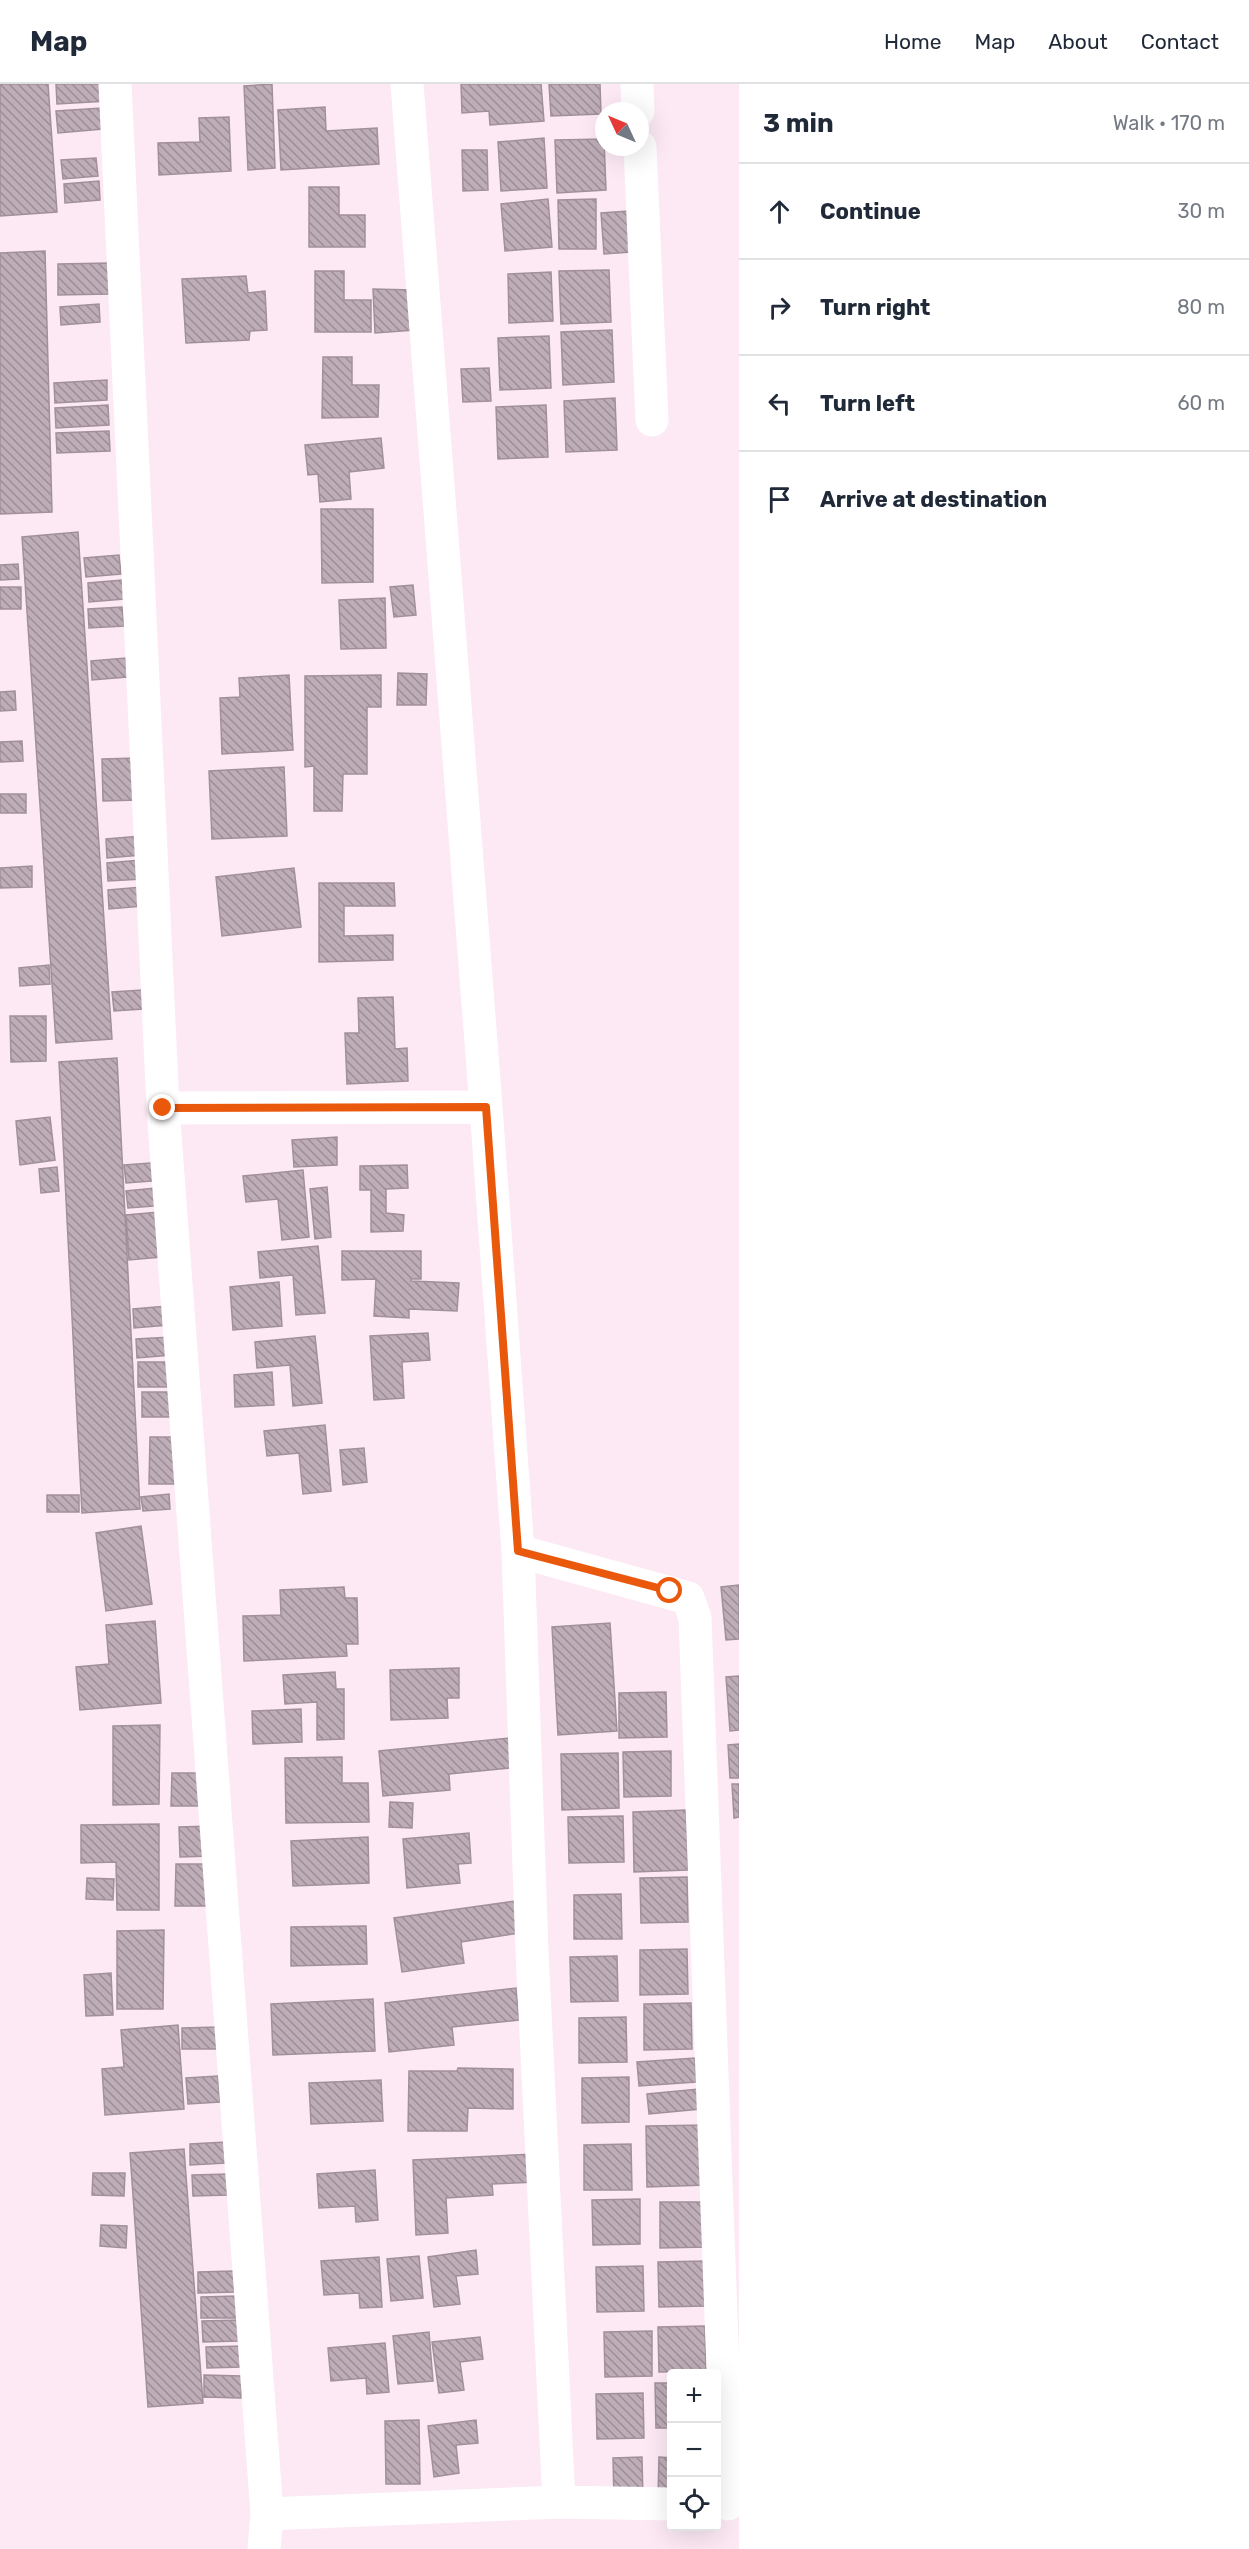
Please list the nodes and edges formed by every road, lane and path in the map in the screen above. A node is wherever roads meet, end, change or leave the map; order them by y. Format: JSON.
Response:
{"nodes":[{"id":1,"x":115,"y":84,"type":"edge"},
{"id":2,"x":407,"y":84,"type":"edge"},
{"id":3,"x":637,"y":84,"type":"edge"},
{"id":4,"x":638,"y":102,"type":"edge"},
{"id":5,"x":640,"y":156,"type":"edge"},
{"id":6,"x":652,"y":420,"type":"dead end"},
{"id":7,"x":486,"y":1107,"type":"junction"},
{"id":8,"x":163,"y":1108,"type":"junction"},
{"id":9,"x":518,"y":1551,"type":"junction"},
{"id":10,"x":559,"y":2502,"type":"junction"},
{"id":11,"x":667,"y":2504,"type":"edge"},
{"id":12,"x":728,"y":2504,"type":"edge"},
{"id":13,"x":267,"y":2514,"type":"junction"},
{"id":14,"x":264,"y":2549,"type":"edge"}],
"edges":[{"from":1,"to":8,"type":"street"},
{"from":2,"to":7,"type":"street"},
{"from":3,"to":4,"type":"street"},
{"from":5,"to":6,"type":"street"},
{"from":7,"to":8,"type":"street"},
{"from":7,"to":9,"type":"street"},
{"from":8,"to":13,"type":"street"},
{"from":9,"to":10,"type":"street"},
{"from":9,"to":12,"type":"street"},
{"from":10,"to":11,"type":"street"},
{"from":10,"to":13,"type":"street"},
{"from":13,"to":14,"type":"street"}]}
